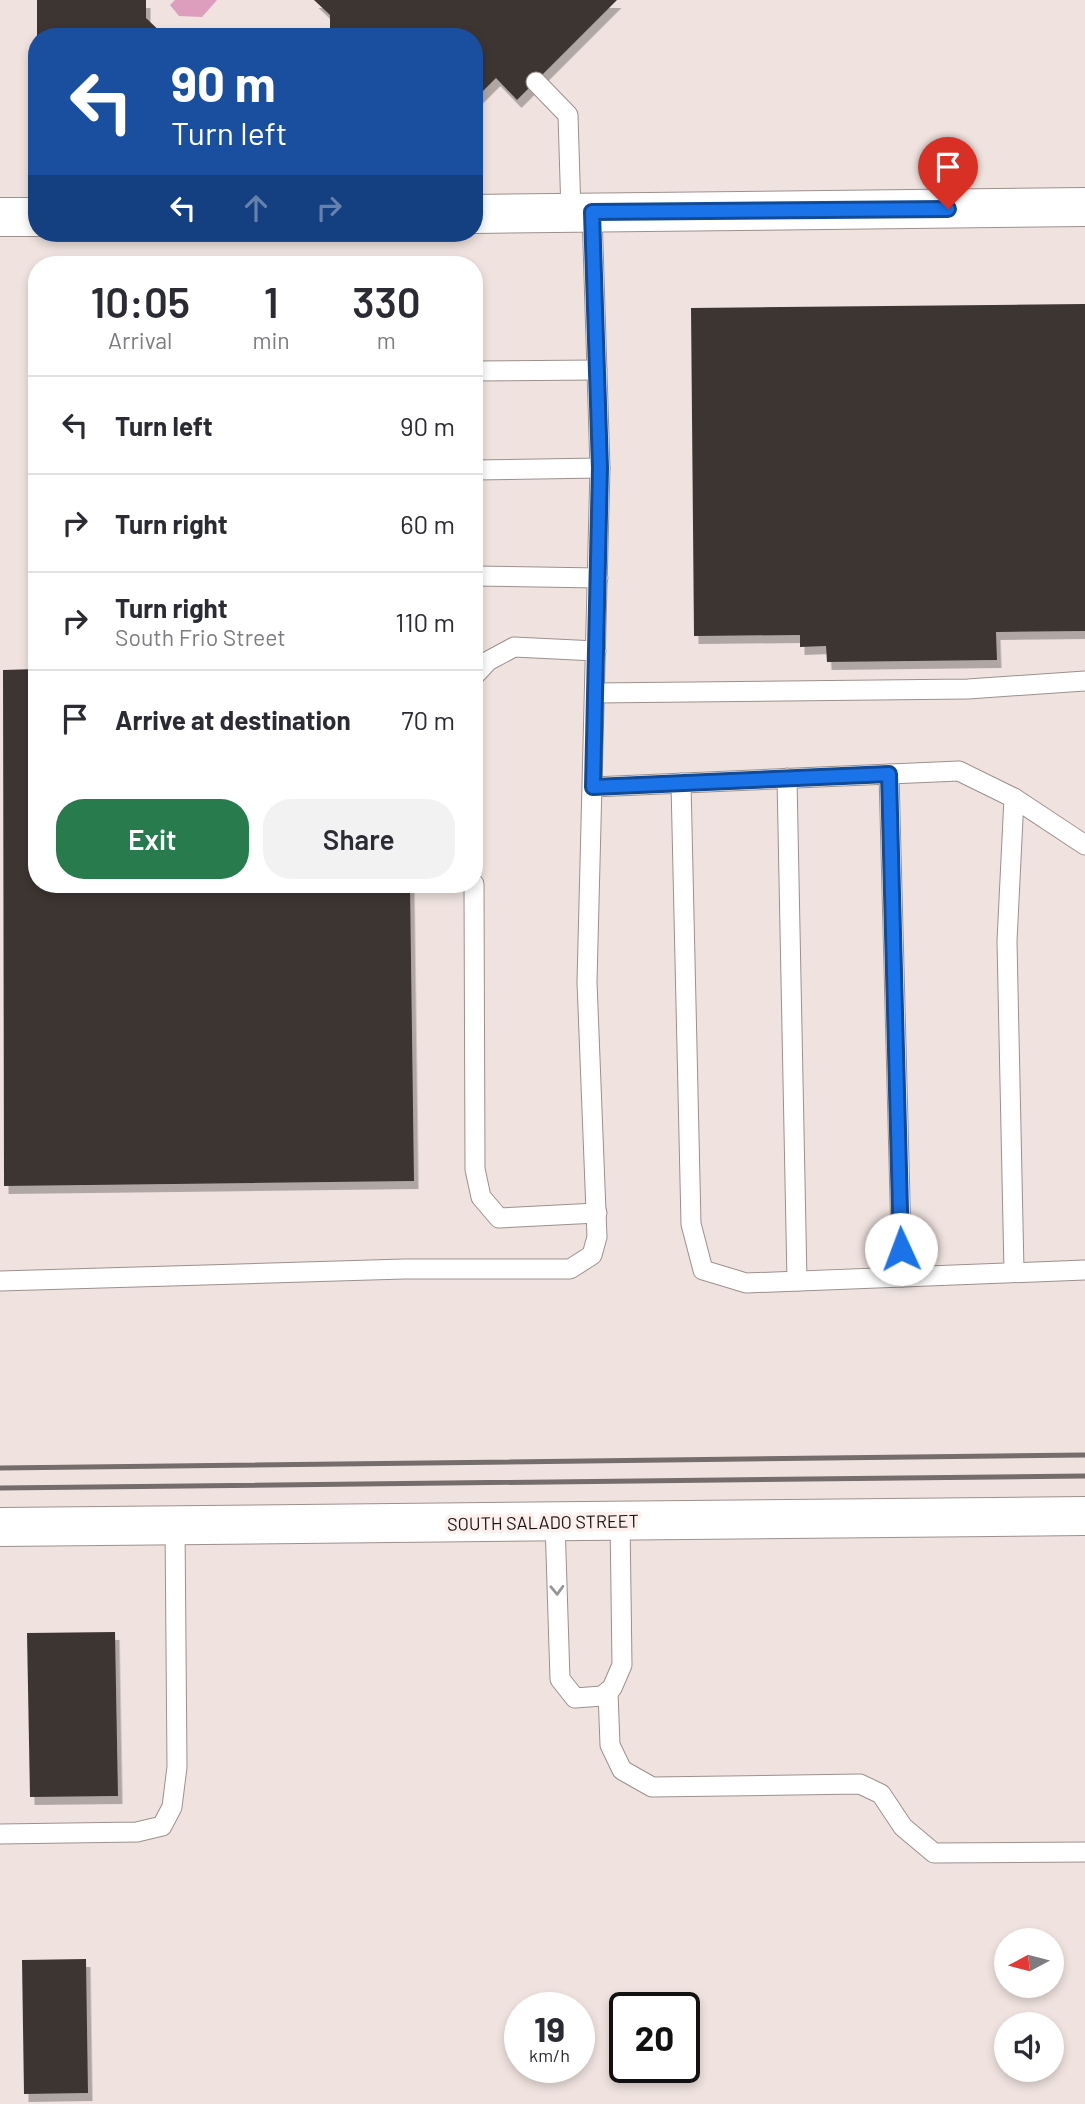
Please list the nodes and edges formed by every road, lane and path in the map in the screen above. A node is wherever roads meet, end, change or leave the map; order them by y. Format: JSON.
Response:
{"nodes":[{"id":1,"x":536,"y":82,"type":"dead end"},
{"id":2,"x":1085,"y":207,"type":"edge"},
{"id":3,"x":581,"y":213,"type":"junction"},
{"id":4,"x":483,"y":214,"type":"edge"},
{"id":5,"x":0,"y":217,"type":"edge"},
{"id":6,"x":28,"y":217,"type":"edge"},
{"id":7,"x":597,"y":370,"type":"junction"},
{"id":8,"x":483,"y":371,"type":"edge"},
{"id":9,"x":600,"y":468,"type":"junction"},
{"id":10,"x":483,"y":470,"type":"edge"},
{"id":11,"x":483,"y":576,"type":"edge"},
{"id":12,"x":598,"y":578,"type":"junction"},
{"id":13,"x":596,"y":651,"type":"junction"},
{"id":14,"x":483,"y":666,"type":"edge"},
{"id":15,"x":1085,"y":681,"type":"edge"},
{"id":16,"x":595,"y":693,"type":"junction"},
{"id":17,"x":889,"y":774,"type":"junction"},
{"id":18,"x":787,"y":778,"type":"junction"},
{"id":19,"x":681,"y":783,"type":"junction"},
{"id":20,"x":593,"y":787,"type":"junction"},
{"id":21,"x":1014,"y":798,"type":"junction"},
{"id":22,"x":1085,"y":845,"type":"edge"},
{"id":23,"x":474,"y":893,"type":"edge"},
{"id":24,"x":597,"y":1213,"type":"junction"},
{"id":25,"x":1085,"y":1270,"type":"edge"},
{"id":26,"x":1014,"y":1271,"type":"junction"},
{"id":27,"x":902,"y":1277,"type":"junction"},
{"id":28,"x":0,"y":1281,"type":"edge"},
{"id":29,"x":797,"y":1281,"type":"junction"},
{"id":30,"x":1085,"y":1516,"type":"edge"},
{"id":31,"x":620,"y":1521,"type":"junction"},
{"id":32,"x":555,"y":1522,"type":"junction"},
{"id":33,"x":175,"y":1525,"type":"junction"},
{"id":34,"x":0,"y":1527,"type":"edge"},
{"id":35,"x":608,"y":1692,"type":"junction"},
{"id":36,"x":0,"y":1834,"type":"edge"},
{"id":37,"x":1085,"y":1852,"type":"edge"}],
"edges":[{"from":1,"to":3,"type":"lane"},
{"from":2,"to":3,"type":"street"},
{"from":3,"to":4,"type":"street"},
{"from":3,"to":7,"type":"lane"},
{"from":5,"to":6,"type":"street"},
{"from":7,"to":8,"type":"lane"},
{"from":7,"to":9,"type":"lane"},
{"from":9,"to":10,"type":"lane"},
{"from":9,"to":12,"type":"lane"},
{"from":11,"to":12,"type":"lane"},
{"from":12,"to":13,"type":"lane"},
{"from":13,"to":14,"type":"lane"},
{"from":13,"to":16,"type":"lane"},
{"from":15,"to":16,"type":"lane"},
{"from":16,"to":20,"type":"lane"},
{"from":17,"to":18,"type":"lane"},
{"from":17,"to":21,"type":"lane"},
{"from":17,"to":27,"type":"lane"},
{"from":18,"to":19,"type":"lane"},
{"from":18,"to":29,"type":"lane"},
{"from":19,"to":20,"type":"lane"},
{"from":19,"to":29,"type":"lane"},
{"from":20,"to":24,"type":"lane"},
{"from":21,"to":22,"type":"lane"},
{"from":21,"to":26,"type":"lane"},
{"from":23,"to":24,"type":"lane"},
{"from":24,"to":28,"type":"lane"},
{"from":25,"to":26,"type":"lane"},
{"from":26,"to":27,"type":"lane"},
{"from":27,"to":29,"type":"lane"},
{"from":30,"to":31,"type":"street","name":"SOUTH SALADO STREET"},
{"from":31,"to":32,"type":"street","name":"SOUTH SALADO STREET"},
{"from":31,"to":35,"type":"lane"},
{"from":32,"to":33,"type":"street","name":"SOUTH SALADO STREET"},
{"from":32,"to":35,"type":"lane","one_way":true},
{"from":33,"to":34,"type":"street","name":"SOUTH SALADO STREET"},
{"from":33,"to":36,"type":"lane"},
{"from":35,"to":37,"type":"lane"}]}
